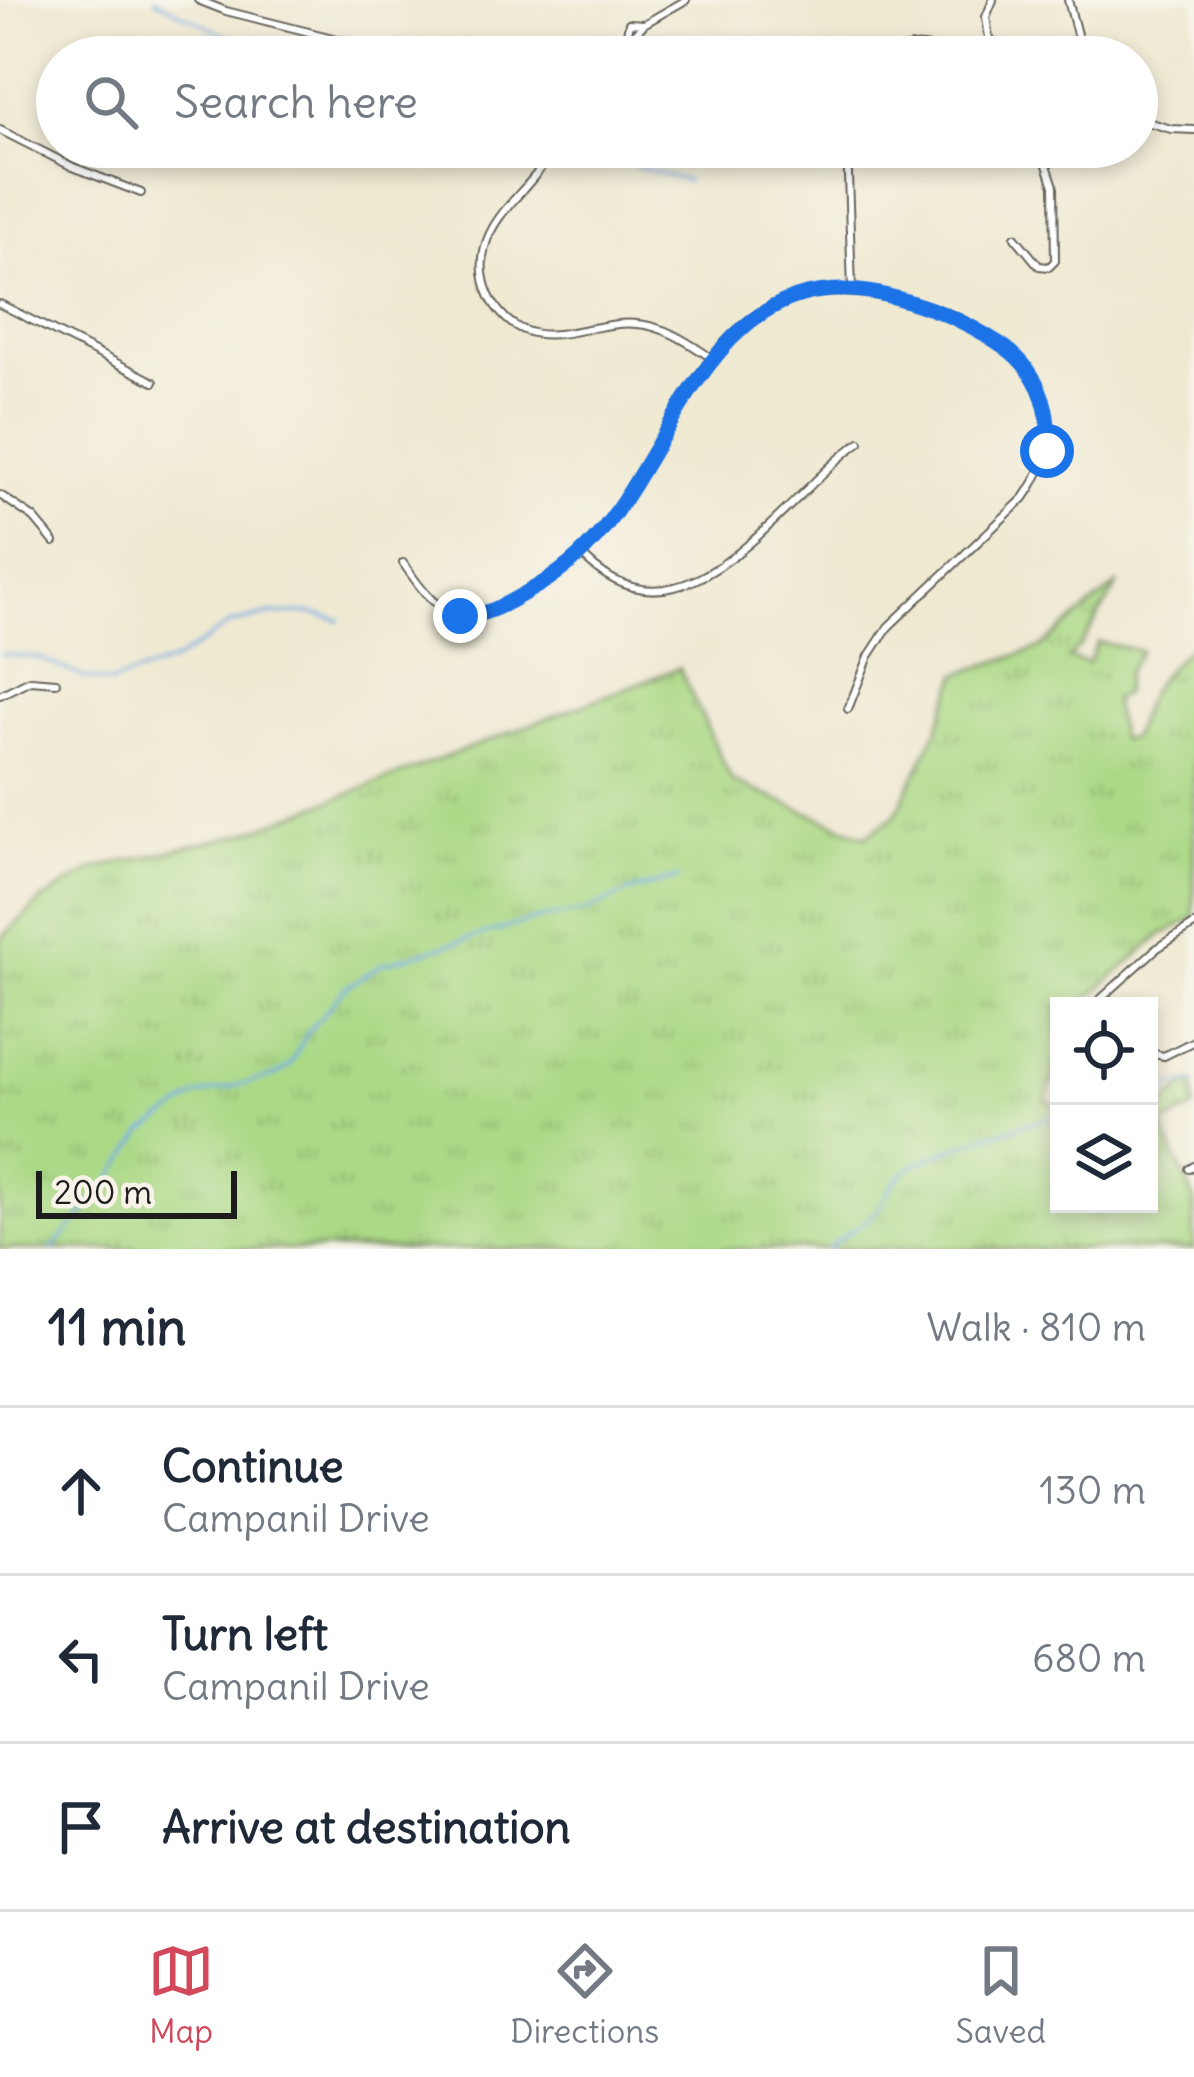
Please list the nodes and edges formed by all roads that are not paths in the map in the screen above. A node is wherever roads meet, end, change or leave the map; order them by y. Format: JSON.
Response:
{"nodes":[{"id":1,"x":199,"y":0,"type":"edge"},
{"id":2,"x":686,"y":0,"type":"edge"},
{"id":3,"x":993,"y":0,"type":"edge"},
{"id":4,"x":1068,"y":0,"type":"edge"},
{"id":5,"x":644,"y":24,"type":"dead end"},
{"id":6,"x":325,"y":36,"type":"edge"},
{"id":7,"x":989,"y":36,"type":"edge"},
{"id":8,"x":1077,"y":36,"type":"edge"},
{"id":9,"x":1158,"y":125,"type":"edge"},
{"id":10,"x":0,"y":130,"type":"edge"},
{"id":11,"x":1194,"y":130,"type":"edge"},
{"id":12,"x":36,"y":148,"type":"edge"},
{"id":13,"x":77,"y":168,"type":"edge"},
{"id":14,"x":540,"y":168,"type":"edge"},
{"id":15,"x":849,"y":168,"type":"edge"},
{"id":16,"x":1048,"y":168,"type":"edge"},
{"id":17,"x":141,"y":193,"type":"dead end"},
{"id":18,"x":1015,"y":237,"type":"dead end"},
{"id":19,"x":852,"y":290,"type":"junction"},
{"id":20,"x":0,"y":304,"type":"edge"},
{"id":21,"x":712,"y":359,"type":"junction"},
{"id":22,"x":154,"y":382,"type":"dead end"},
{"id":23,"x":860,"y":442,"type":"dead end"},
{"id":24,"x":0,"y":496,"type":"edge"},
{"id":25,"x":54,"y":542,"type":"dead end"},
{"id":26,"x":581,"y":554,"type":"junction"},
{"id":27,"x":403,"y":563,"type":"dead end"},
{"id":28,"x":56,"y":682,"type":"dead end"},
{"id":29,"x":0,"y":694,"type":"edge"},
{"id":30,"x":848,"y":709,"type":"dead end"},
{"id":31,"x":1194,"y":926,"type":"edge"},
{"id":32,"x":1103,"y":997,"type":"edge"},
{"id":33,"x":1194,"y":1041,"type":"edge"},
{"id":34,"x":1158,"y":1055,"type":"edge"}],
"edges":[{"from":1,"to":6,"type":"street"},
{"from":2,"to":5,"type":"street"},
{"from":3,"to":7,"type":"street"},
{"from":4,"to":8,"type":"street"},
{"from":9,"to":11,"type":"street"},
{"from":10,"to":12,"type":"street"},
{"from":13,"to":17,"type":"street"},
{"from":14,"to":21,"type":"street"},
{"from":15,"to":19,"type":"street"},
{"from":16,"to":18,"type":"street"},
{"from":19,"to":21,"type":"street"},
{"from":19,"to":30,"type":"street"},
{"from":20,"to":22,"type":"street"},
{"from":21,"to":26,"type":"street"},
{"from":23,"to":26,"type":"street"},
{"from":24,"to":25,"type":"street"},
{"from":26,"to":27,"type":"street"},
{"from":28,"to":29,"type":"street"},
{"from":31,"to":32,"type":"street"},
{"from":33,"to":34,"type":"street"}]}
